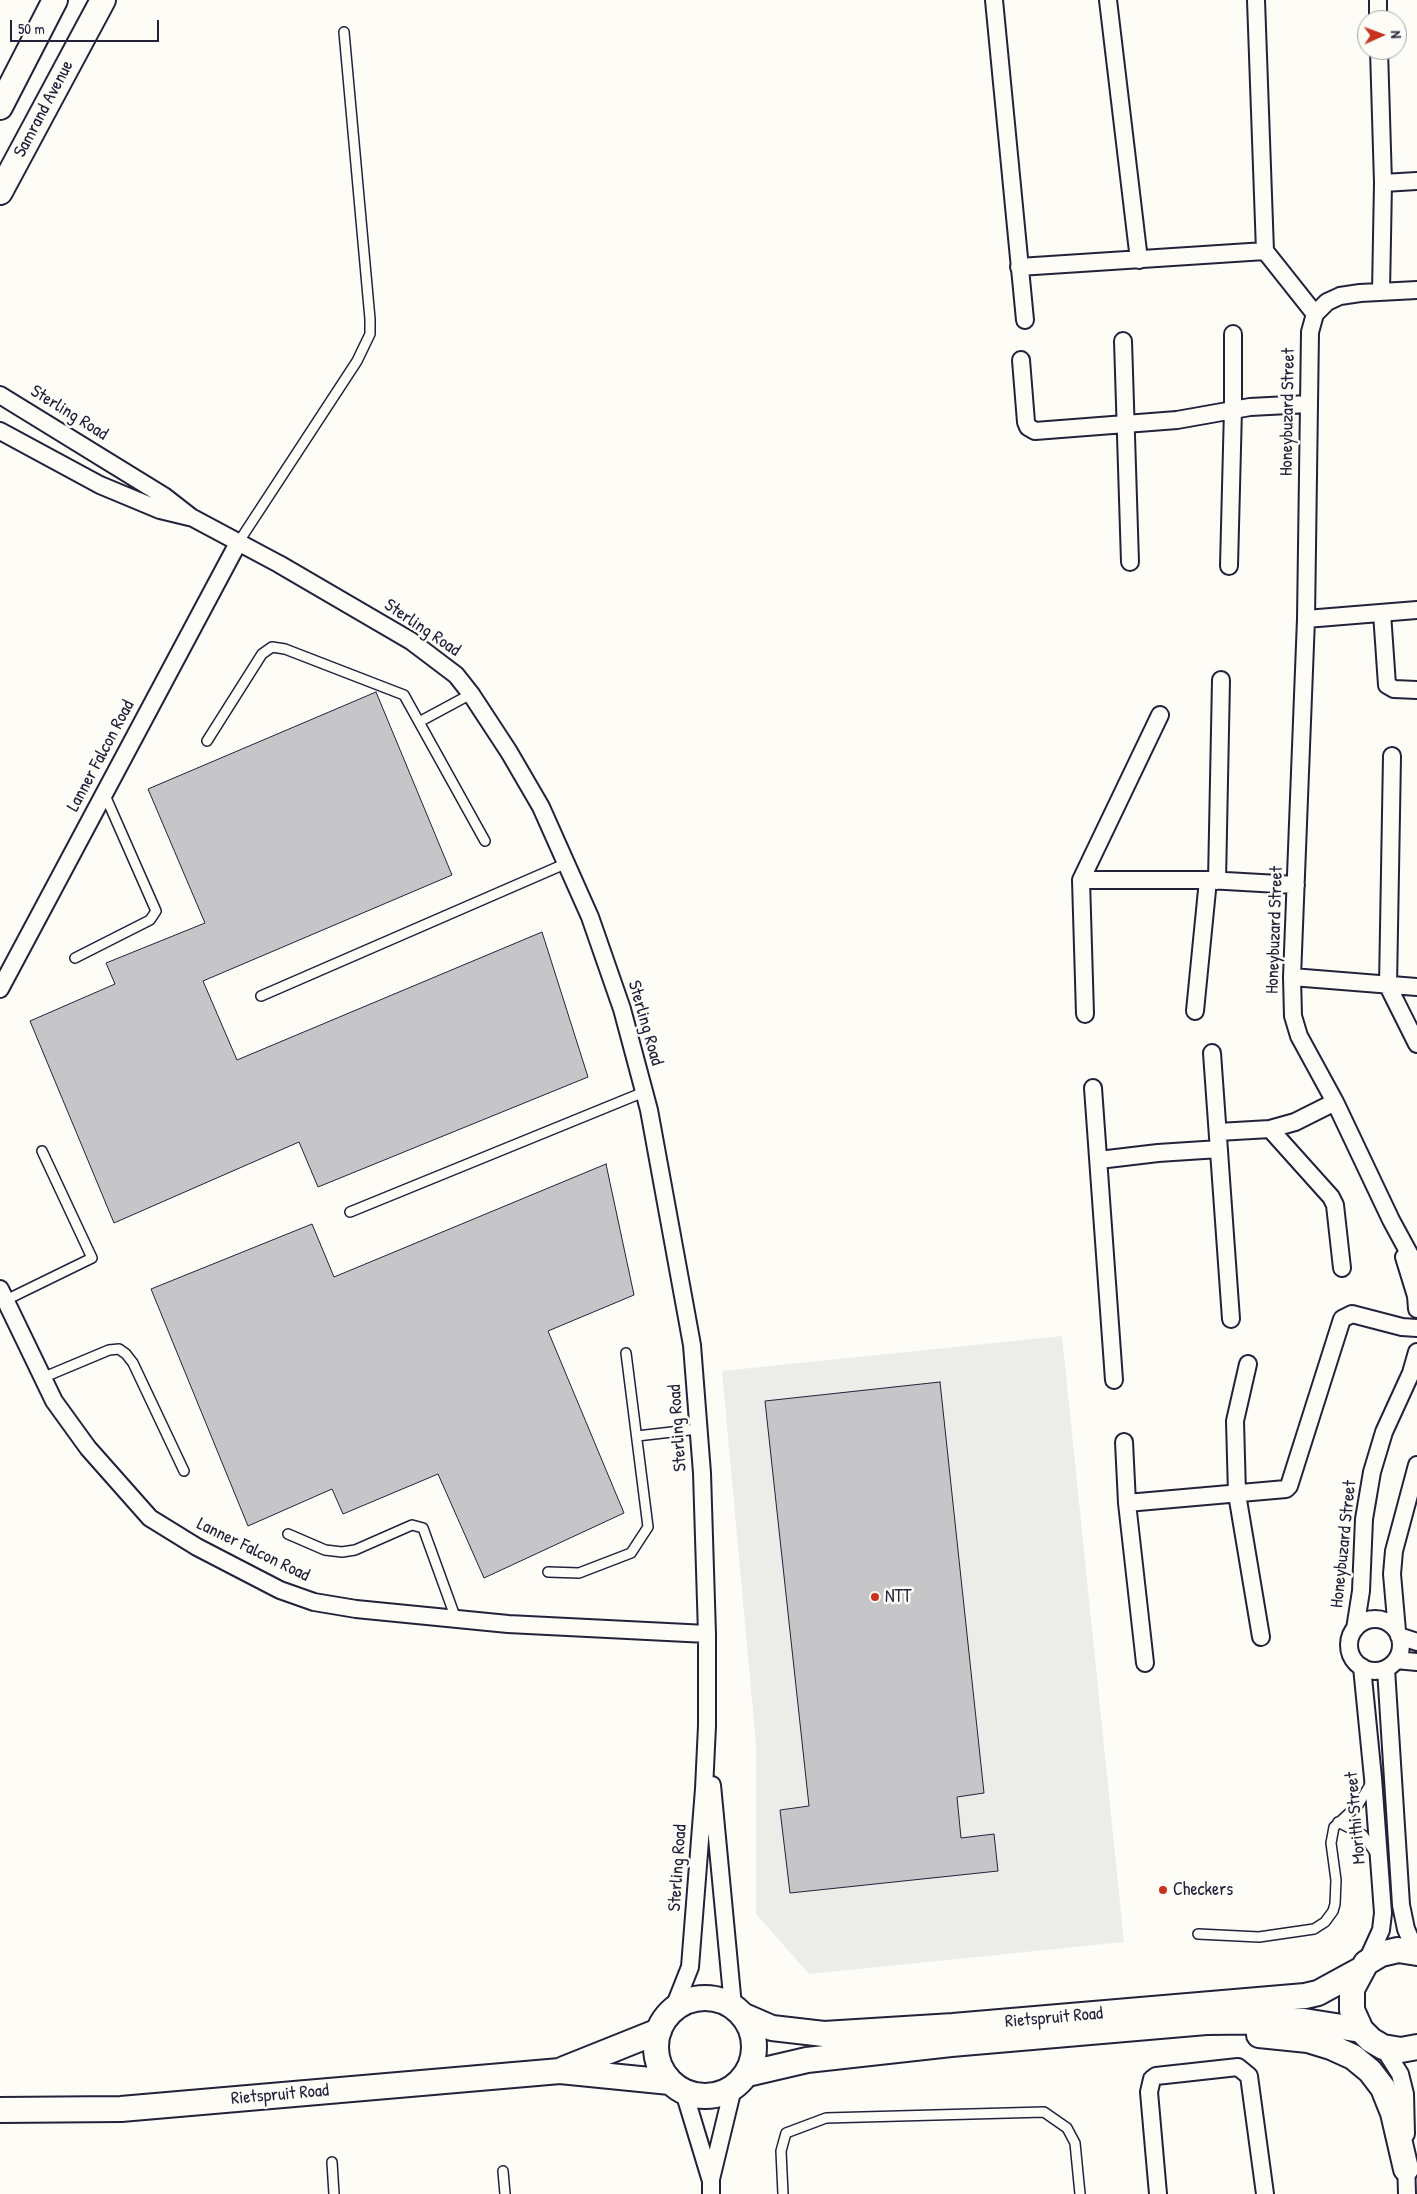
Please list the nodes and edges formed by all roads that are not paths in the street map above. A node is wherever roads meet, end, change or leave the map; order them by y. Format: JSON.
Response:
{"nodes":[{"id":1,"x":55,"y":0,"type":"edge"},
{"id":2,"x":103,"y":0,"type":"edge"},
{"id":3,"x":994,"y":0,"type":"edge"},
{"id":4,"x":1108,"y":0,"type":"edge"},
{"id":5,"x":1256,"y":0,"type":"edge"},
{"id":6,"x":344,"y":32,"type":"dead end"},
{"id":7,"x":1379,"y":60,"type":"edge"},
{"id":8,"x":0,"y":107,"type":"edge"},
{"id":9,"x":1417,"y":181,"type":"edge"},
{"id":10,"x":1383,"y":183,"type":"junction"},
{"id":11,"x":0,"y":192,"type":"edge"},
{"id":12,"x":1265,"y":252,"type":"junction"},
{"id":13,"x":1139,"y":260,"type":"junction"},
{"id":14,"x":1019,"y":267,"type":"junction"},
{"id":15,"x":1417,"y":290,"type":"edge"},
{"id":16,"x":1381,"y":292,"type":"junction"},
{"id":17,"x":1315,"y":314,"type":"junction"},
{"id":18,"x":1025,"y":320,"type":"dead end"},
{"id":19,"x":1233,"y":334,"type":"dead end"},
{"id":20,"x":1123,"y":341,"type":"dead end"},
{"id":21,"x":1021,"y":360,"type":"dead end"},
{"id":22,"x":0,"y":395,"type":"edge"},
{"id":23,"x":1308,"y":404,"type":"junction"},
{"id":24,"x":1233,"y":409,"type":"junction"},
{"id":25,"x":1127,"y":424,"type":"junction"},
{"id":26,"x":0,"y":431,"type":"edge"},
{"id":27,"x":191,"y":517,"type":"junction"},
{"id":28,"x":238,"y":543,"type":"junction"},
{"id":29,"x":1130,"y":562,"type":"dead end"},
{"id":30,"x":1229,"y":566,"type":"dead end"},
{"id":31,"x":1417,"y":610,"type":"edge"},
{"id":32,"x":1382,"y":613,"type":"junction"},
{"id":33,"x":1306,"y":619,"type":"junction"},
{"id":34,"x":1222,"y":680,"type":"dead end"},
{"id":35,"x":1417,"y":690,"type":"edge"},
{"id":36,"x":472,"y":694,"type":"junction"},
{"id":37,"x":1160,"y":715,"type":"dead end"},
{"id":38,"x":419,"y":722,"type":"junction"},
{"id":39,"x":207,"y":741,"type":"dead end"},
{"id":40,"x":1392,"y":756,"type":"dead end"},
{"id":41,"x":104,"y":793,"type":"junction"},
{"id":42,"x":485,"y":841,"type":"dead end"},
{"id":43,"x":567,"y":863,"type":"junction"},
{"id":44,"x":1081,"y":880,"type":"junction"},
{"id":45,"x":1213,"y":880,"type":"junction"},
{"id":46,"x":1296,"y":885,"type":"junction"},
{"id":47,"x":75,"y":958,"type":"dead end"},
{"id":48,"x":1292,"y":977,"type":"junction"},
{"id":49,"x":1388,"y":986,"type":"junction"},
{"id":50,"x":1417,"y":987,"type":"edge"},
{"id":51,"x":0,"y":989,"type":"edge"},
{"id":52,"x":261,"y":996,"type":"dead end"},
{"id":53,"x":1195,"y":1011,"type":"dead end"},
{"id":54,"x":1085,"y":1014,"type":"dead end"},
{"id":55,"x":1417,"y":1044,"type":"edge"},
{"id":56,"x":1212,"y":1053,"type":"dead end"},
{"id":57,"x":1094,"y":1088,"type":"dead end"},
{"id":58,"x":644,"y":1092,"type":"junction"},
{"id":59,"x":1335,"y":1102,"type":"junction"},
{"id":60,"x":1270,"y":1129,"type":"junction"},
{"id":61,"x":1218,"y":1132,"type":"junction"},
{"id":62,"x":1219,"y":1149,"type":"junction"},
{"id":63,"x":42,"y":1151,"type":"dead end"},
{"id":64,"x":1099,"y":1160,"type":"junction"},
{"id":65,"x":350,"y":1212,"type":"dead end"},
{"id":66,"x":1391,"y":1220,"type":"junction"},
{"id":67,"x":1342,"y":1268,"type":"dead end"},
{"id":68,"x":1417,"y":1268,"type":"edge"},
{"id":69,"x":3,"y":1295,"type":"edge"},
{"id":70,"x":1417,"y":1309,"type":"edge"},
{"id":71,"x":1231,"y":1320,"type":"dead end"},
{"id":72,"x":1417,"y":1328,"type":"edge"},
{"id":73,"x":1417,"y":1352,"type":"edge"},
{"id":74,"x":626,"y":1353,"type":"dead end"},
{"id":75,"x":1248,"y":1364,"type":"dead end"},
{"id":76,"x":42,"y":1378,"type":"junction"},
{"id":77,"x":1114,"y":1380,"type":"dead end"},
{"id":78,"x":698,"y":1429,"type":"junction"},
{"id":79,"x":637,"y":1436,"type":"junction"},
{"id":80,"x":1124,"y":1442,"type":"dead end"},
{"id":81,"x":1417,"y":1465,"type":"edge"},
{"id":82,"x":184,"y":1471,"type":"dead end"},
{"id":83,"x":1237,"y":1494,"type":"junction"},
{"id":84,"x":1127,"y":1503,"type":"junction"},
{"id":85,"x":288,"y":1534,"type":"dead end"},
{"id":86,"x":548,"y":1572,"type":"dead end"},
{"id":87,"x":456,"y":1619,"type":"junction"},
{"id":88,"x":1355,"y":1629,"type":"junction"},
{"id":89,"x":707,"y":1634,"type":"junction"},
{"id":90,"x":1398,"y":1634,"type":"junction"},
{"id":91,"x":1261,"y":1637,"type":"dead end"},
{"id":92,"x":1417,"y":1642,"type":"edge"},
{"id":93,"x":1417,"y":1662,"type":"edge"},
{"id":94,"x":1145,"y":1663,"type":"dead end"},
{"id":95,"x":1391,"y":1664,"type":"junction"},
{"id":96,"x":1362,"y":1667,"type":"junction"},
{"id":97,"x":707,"y":1726,"type":"junction"},
{"id":98,"x":1373,"y":1778,"type":"junction"},
{"id":99,"x":1338,"y":1822,"type":"junction"},
{"id":100,"x":1380,"y":1861,"type":"junction"},
{"id":101,"x":1198,"y":1934,"type":"dead end"},
{"id":102,"x":1416,"y":1952,"type":"edge"},
{"id":103,"x":1364,"y":1966,"type":"junction"},
{"id":104,"x":673,"y":2010,"type":"junction"},
{"id":105,"x":738,"y":2010,"type":"junction"},
{"id":106,"x":1112,"y":2030,"type":"junction"},
{"id":107,"x":1361,"y":2030,"type":"junction"},
{"id":108,"x":659,"y":2031,"type":"junction"},
{"id":109,"x":1383,"y":2047,"type":"junction"},
{"id":110,"x":1417,"y":2047,"type":"edge"},
{"id":111,"x":560,"y":2071,"type":"junction"},
{"id":112,"x":740,"y":2081,"type":"junction"},
{"id":113,"x":677,"y":2087,"type":"junction"},
{"id":114,"x":0,"y":2110,"type":"edge"},
{"id":115,"x":332,"y":2162,"type":"dead end"},
{"id":116,"x":1406,"y":2169,"type":"junction"},
{"id":117,"x":503,"y":2171,"type":"dead end"},
{"id":118,"x":711,"y":2188,"type":"edge"},
{"id":119,"x":334,"y":2194,"type":"edge"},
{"id":120,"x":505,"y":2194,"type":"edge"},
{"id":121,"x":784,"y":2194,"type":"edge"},
{"id":122,"x":1080,"y":2194,"type":"edge"},
{"id":123,"x":1158,"y":2194,"type":"edge"},
{"id":124,"x":1265,"y":2194,"type":"edge"},
{"id":125,"x":1407,"y":2194,"type":"edge"}],
"edges":[{"from":1,"to":8,"type":"street"},
{"from":2,"to":11,"type":"street","name":"Samrand Avenue"},
{"from":3,"to":14,"type":"street"},
{"from":4,"to":13,"type":"street"},
{"from":5,"to":12,"type":"street"},
{"from":6,"to":28,"type":"lane"},
{"from":7,"to":10,"type":"street"},
{"from":9,"to":10,"type":"street"},
{"from":10,"to":16,"type":"street"},
{"from":12,"to":13,"type":"street"},
{"from":12,"to":17,"type":"street"},
{"from":13,"to":14,"type":"street"},
{"from":14,"to":18,"type":"street"},
{"from":15,"to":16,"type":"street"},
{"from":16,"to":17,"type":"street"},
{"from":17,"to":23,"type":"street","name":"Honeybuzard Street"},
{"from":19,"to":24,"type":"street"},
{"from":20,"to":25,"type":"street"},
{"from":21,"to":25,"type":"street"},
{"from":22,"to":27,"type":"street","name":"Sterling Road"},
{"from":23,"to":24,"type":"street"},
{"from":23,"to":33,"type":"street","name":"Honeybuzard Street"},
{"from":24,"to":25,"type":"street"},
{"from":24,"to":30,"type":"street"},
{"from":25,"to":29,"type":"street"},
{"from":26,"to":27,"type":"street","name":"Sterling Road"},
{"from":27,"to":28,"type":"street","name":"Sterling Road"},
{"from":28,"to":36,"type":"street","name":"Sterling Road"},
{"from":28,"to":41,"type":"street","name":"Lanner Falcon Road"},
{"from":31,"to":32,"type":"street"},
{"from":32,"to":33,"type":"street"},
{"from":32,"to":35,"type":"street"},
{"from":33,"to":46,"type":"street","name":"Honeybuzard Street"},
{"from":34,"to":45,"type":"street"},
{"from":36,"to":38,"type":"lane"},
{"from":36,"to":43,"type":"street","name":"Sterling Road"},
{"from":37,"to":44,"type":"street"},
{"from":38,"to":39,"type":"lane"},
{"from":38,"to":42,"type":"lane"},
{"from":40,"to":49,"type":"street"},
{"from":41,"to":47,"type":"lane"},
{"from":41,"to":51,"type":"street","name":"Lanner Falcon Road"},
{"from":43,"to":52,"type":"lane"},
{"from":43,"to":58,"type":"street","name":"Sterling Road"},
{"from":44,"to":45,"type":"street"},
{"from":44,"to":54,"type":"street"},
{"from":45,"to":46,"type":"street"},
{"from":45,"to":53,"type":"street"},
{"from":46,"to":48,"type":"street","name":"Honeybuzard Street"},
{"from":48,"to":49,"type":"street"},
{"from":48,"to":59,"type":"street","name":"Honeybuzard Street"},
{"from":49,"to":50,"type":"street"},
{"from":49,"to":55,"type":"street"},
{"from":56,"to":61,"type":"street"},
{"from":57,"to":64,"type":"street"},
{"from":58,"to":65,"type":"lane"},
{"from":58,"to":78,"type":"street","name":"Sterling Road"},
{"from":59,"to":60,"type":"street"},
{"from":59,"to":66,"type":"street","name":"Honeybuzard Street"},
{"from":60,"to":61,"type":"street"},
{"from":60,"to":67,"type":"street"},
{"from":61,"to":62,"type":"street"},
{"from":62,"to":64,"type":"street"},
{"from":62,"to":71,"type":"street"},
{"from":63,"to":69,"type":"lane"},
{"from":64,"to":77,"type":"street"},
{"from":66,"to":68,"type":"street","name":"Honeybuzard Street"},
{"from":66,"to":70,"type":"street","name":"Honeybuzard Street"},
{"from":69,"to":76,"type":"street","name":"Lanner Falcon Road"},
{"from":72,"to":83,"type":"street"},
{"from":73,"to":88,"type":"street","name":"Honeybuzard Street"},
{"from":74,"to":79,"type":"lane"},
{"from":75,"to":83,"type":"street"},
{"from":76,"to":82,"type":"lane"},
{"from":76,"to":87,"type":"street","name":"Lanner Falcon Road"},
{"from":78,"to":79,"type":"lane"},
{"from":78,"to":89,"type":"street","name":"Sterling Road"},
{"from":79,"to":86,"type":"lane"},
{"from":80,"to":84,"type":"street"},
{"from":81,"to":90,"type":"street"},
{"from":83,"to":84,"type":"street"},
{"from":83,"to":91,"type":"street"},
{"from":84,"to":94,"type":"street"},
{"from":85,"to":87,"type":"lane"},
{"from":87,"to":89,"type":"street","name":"Lanner Falcon Road"},
{"from":88,"to":90,"type":"street"},
{"from":88,"to":96,"type":"street","name":"Morithi Street"},
{"from":89,"to":97,"type":"street","name":"Sterling Road"},
{"from":90,"to":92,"type":"street"},
{"from":90,"to":95,"type":"street"},
{"from":93,"to":95,"type":"street"},
{"from":95,"to":96,"type":"street"},
{"from":95,"to":102,"type":"street"},
{"from":96,"to":98,"type":"street","name":"Morithi Street"},
{"from":97,"to":104,"type":"street","name":"Sterling Road"},
{"from":97,"to":105,"type":"street","name":"Sterling Road"},
{"from":98,"to":99,"type":"lane"},
{"from":98,"to":100,"type":"street","name":"Morithi Street"},
{"from":99,"to":100,"type":"lane"},
{"from":99,"to":101,"type":"lane"},
{"from":100,"to":103,"type":"street","name":"Morithi Street"},
{"from":102,"to":103,"type":"street","name":"Rietspruit Road"},
{"from":103,"to":105,"type":"street","name":"Rietspruit Road"},
{"from":103,"to":107,"type":"street"},
{"from":104,"to":105,"type":"street"},
{"from":104,"to":108,"type":"street"},
{"from":105,"to":112,"type":"street"},
{"from":106,"to":107,"type":"street","name":"Rietspruit Road"},
{"from":106,"to":112,"type":"street","name":"Rietspruit Road"},
{"from":106,"to":116,"type":"street"},
{"from":107,"to":109,"type":"street"},
{"from":108,"to":111,"type":"street","name":"Rietspruit Road"},
{"from":108,"to":113,"type":"street"},
{"from":109,"to":110,"type":"street"},
{"from":109,"to":116,"type":"street"},
{"from":111,"to":113,"type":"street","name":"Rietspruit Road"},
{"from":111,"to":114,"type":"street","name":"Rietspruit Road"},
{"from":112,"to":113,"type":"street"},
{"from":112,"to":118,"type":"street"},
{"from":113,"to":118,"type":"street"},
{"from":115,"to":119,"type":"lane"},
{"from":116,"to":125,"type":"street"},
{"from":117,"to":120,"type":"lane"},
{"from":121,"to":122,"type":"lane"},
{"from":123,"to":124,"type":"street"}]}
